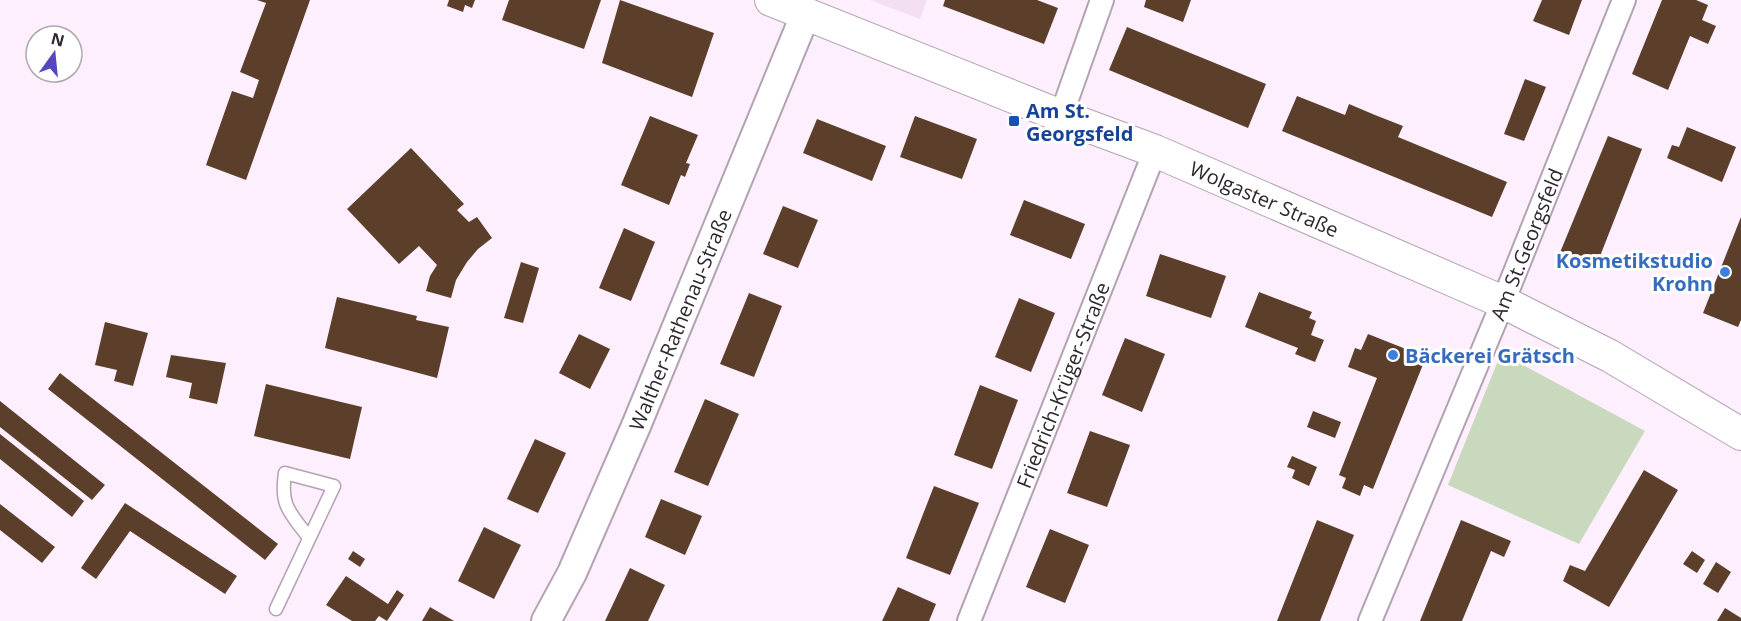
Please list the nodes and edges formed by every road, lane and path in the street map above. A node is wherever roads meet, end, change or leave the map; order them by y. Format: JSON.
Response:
{"nodes":[{"id":1,"x":771,"y":0,"type":"edge"},
{"id":2,"x":1102,"y":0,"type":"edge"},
{"id":3,"x":1624,"y":0,"type":"edge"},
{"id":4,"x":806,"y":13,"type":"junction"},
{"id":5,"x":1061,"y":116,"type":"junction"},
{"id":6,"x":1155,"y":151,"type":"junction"},
{"id":7,"x":1503,"y":302,"type":"junction"},
{"id":8,"x":1741,"y":434,"type":"edge"},
{"id":9,"x":309,"y":538,"type":"junction"},
{"id":10,"x":276,"y":609,"type":"dead end"},
{"id":11,"x":546,"y":621,"type":"edge"},
{"id":12,"x":969,"y":621,"type":"edge"},
{"id":13,"x":1370,"y":621,"type":"edge"}],
"edges":[{"from":1,"to":4,"type":"main road","name":"Wolgaster Straße"},
{"from":2,"to":5,"type":"street"},
{"from":3,"to":7,"type":"street","name":"Am St.Georgsfeld"},
{"from":4,"to":5,"type":"main road","name":"Wolgaster Straße"},
{"from":4,"to":11,"type":"street","name":"Walther-Rathenau-Straße"},
{"from":5,"to":6,"type":"main road","name":"Wolgaster Straße"},
{"from":6,"to":7,"type":"main road","name":"Wolgaster Straße"},
{"from":6,"to":12,"type":"street","name":"Friedrich-Krüger-Straße"},
{"from":7,"to":8,"type":"main road","name":"Wolgaster Straße"},
{"from":7,"to":13,"type":"street","name":"Am St.Georgsfeld"},
{"from":9,"to":9,"type":"lane"},
{"from":9,"to":10,"type":"lane"}]}
